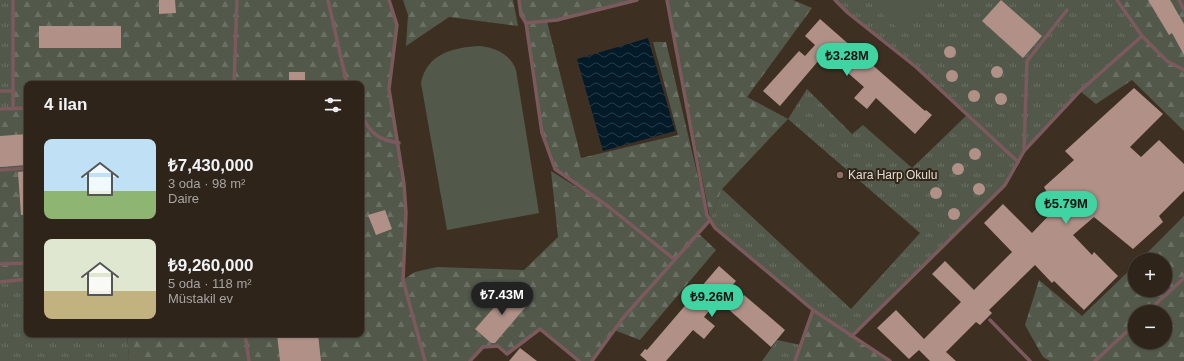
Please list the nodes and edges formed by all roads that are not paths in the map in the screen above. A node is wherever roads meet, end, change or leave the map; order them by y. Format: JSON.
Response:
{"nodes":[{"id":1,"x":13,"y":0,"type":"edge"},
{"id":2,"x":237,"y":0,"type":"edge"},
{"id":3,"x":328,"y":0,"type":"edge"},
{"id":4,"x":389,"y":0,"type":"edge"},
{"id":5,"x":519,"y":0,"type":"edge"},
{"id":6,"x":637,"y":0,"type":"edge"},
{"id":7,"x":667,"y":0,"type":"edge"},
{"id":8,"x":835,"y":0,"type":"edge"},
{"id":9,"x":1117,"y":0,"type":"edge"},
{"id":10,"x":1179,"y":0,"type":"edge"},
{"id":11,"x":1067,"y":10,"type":"dead end"},
{"id":12,"x":1184,"y":10,"type":"edge"},
{"id":13,"x":526,"y":23,"type":"junction"},
{"id":14,"x":1142,"y":36,"type":"junction"},
{"id":15,"x":1184,"y":70,"type":"edge"},
{"id":16,"x":234,"y":81,"type":"edge"},
{"id":17,"x":346,"y":81,"type":"edge"},
{"id":18,"x":0,"y":91,"type":"edge"},
{"id":19,"x":13,"y":91,"type":"junction"},
{"id":20,"x":24,"y":108,"type":"edge"},
{"id":21,"x":0,"y":109,"type":"edge"},
{"id":22,"x":13,"y":109,"type":"junction"},
{"id":23,"x":364,"y":120,"type":"edge"},
{"id":24,"x":399,"y":143,"type":"junction"},
{"id":25,"x":1024,"y":151,"type":"junction"},
{"id":26,"x":1018,"y":162,"type":"junction"},
{"id":27,"x":24,"y":168,"type":"edge"},
{"id":28,"x":0,"y":170,"type":"edge"},
{"id":29,"x":710,"y":220,"type":"junction"},
{"id":30,"x":674,"y":260,"type":"junction"},
{"id":31,"x":24,"y":263,"type":"edge"},
{"id":32,"x":0,"y":264,"type":"edge"},
{"id":33,"x":1184,"y":278,"type":"edge"},
{"id":34,"x":24,"y":279,"type":"edge"},
{"id":35,"x":0,"y":282,"type":"edge"},
{"id":36,"x":1155,"y":305,"type":"edge"},
{"id":37,"x":813,"y":310,"type":"junction"},
{"id":38,"x":990,"y":320,"type":"dead end"},
{"id":39,"x":1128,"y":330,"type":"edge"},
{"id":40,"x":852,"y":336,"type":"junction"},
{"id":41,"x":246,"y":337,"type":"edge"},
{"id":42,"x":249,"y":361,"type":"edge"},
{"id":43,"x":425,"y":361,"type":"edge"},
{"id":44,"x":470,"y":361,"type":"edge"},
{"id":45,"x":579,"y":361,"type":"edge"},
{"id":46,"x":592,"y":361,"type":"edge"},
{"id":47,"x":795,"y":361,"type":"edge"},
{"id":48,"x":890,"y":361,"type":"edge"},
{"id":49,"x":1030,"y":361,"type":"edge"},
{"id":50,"x":1095,"y":361,"type":"edge"}],
"edges":[{"from":1,"to":19,"type":"lane"},
{"from":2,"to":16,"type":"lane"},
{"from":3,"to":17,"type":"lane"},
{"from":4,"to":24,"type":"lane"},
{"from":5,"to":13,"type":"lane"},
{"from":6,"to":13,"type":"lane"},
{"from":7,"to":29,"type":"lane"},
{"from":8,"to":26,"type":"lane"},
{"from":9,"to":14,"type":"lane"},
{"from":10,"to":12,"type":"lane"},
{"from":11,"to":25,"type":"lane"},
{"from":13,"to":30,"type":"lane"},
{"from":14,"to":15,"type":"lane"},
{"from":14,"to":25,"type":"lane"},
{"from":18,"to":19,"type":"lane"},
{"from":19,"to":22,"type":"lane"},
{"from":20,"to":22,"type":"lane"},
{"from":21,"to":22,"type":"lane"},
{"from":23,"to":24,"type":"lane"},
{"from":24,"to":43,"type":"lane"},
{"from":25,"to":26,"type":"lane"},
{"from":26,"to":40,"type":"lane"},
{"from":27,"to":28,"type":"lane"},
{"from":29,"to":30,"type":"lane"},
{"from":29,"to":37,"type":"lane"},
{"from":30,"to":46,"type":"lane"},
{"from":31,"to":32,"type":"lane"},
{"from":33,"to":36,"type":"lane"},
{"from":34,"to":35,"type":"lane"},
{"from":37,"to":40,"type":"lane"},
{"from":37,"to":47,"type":"lane"},
{"from":38,"to":49,"type":"lane"},
{"from":39,"to":50,"type":"lane"},
{"from":40,"to":48,"type":"lane"},
{"from":41,"to":42,"type":"lane"},
{"from":44,"to":45,"type":"lane"}]}
